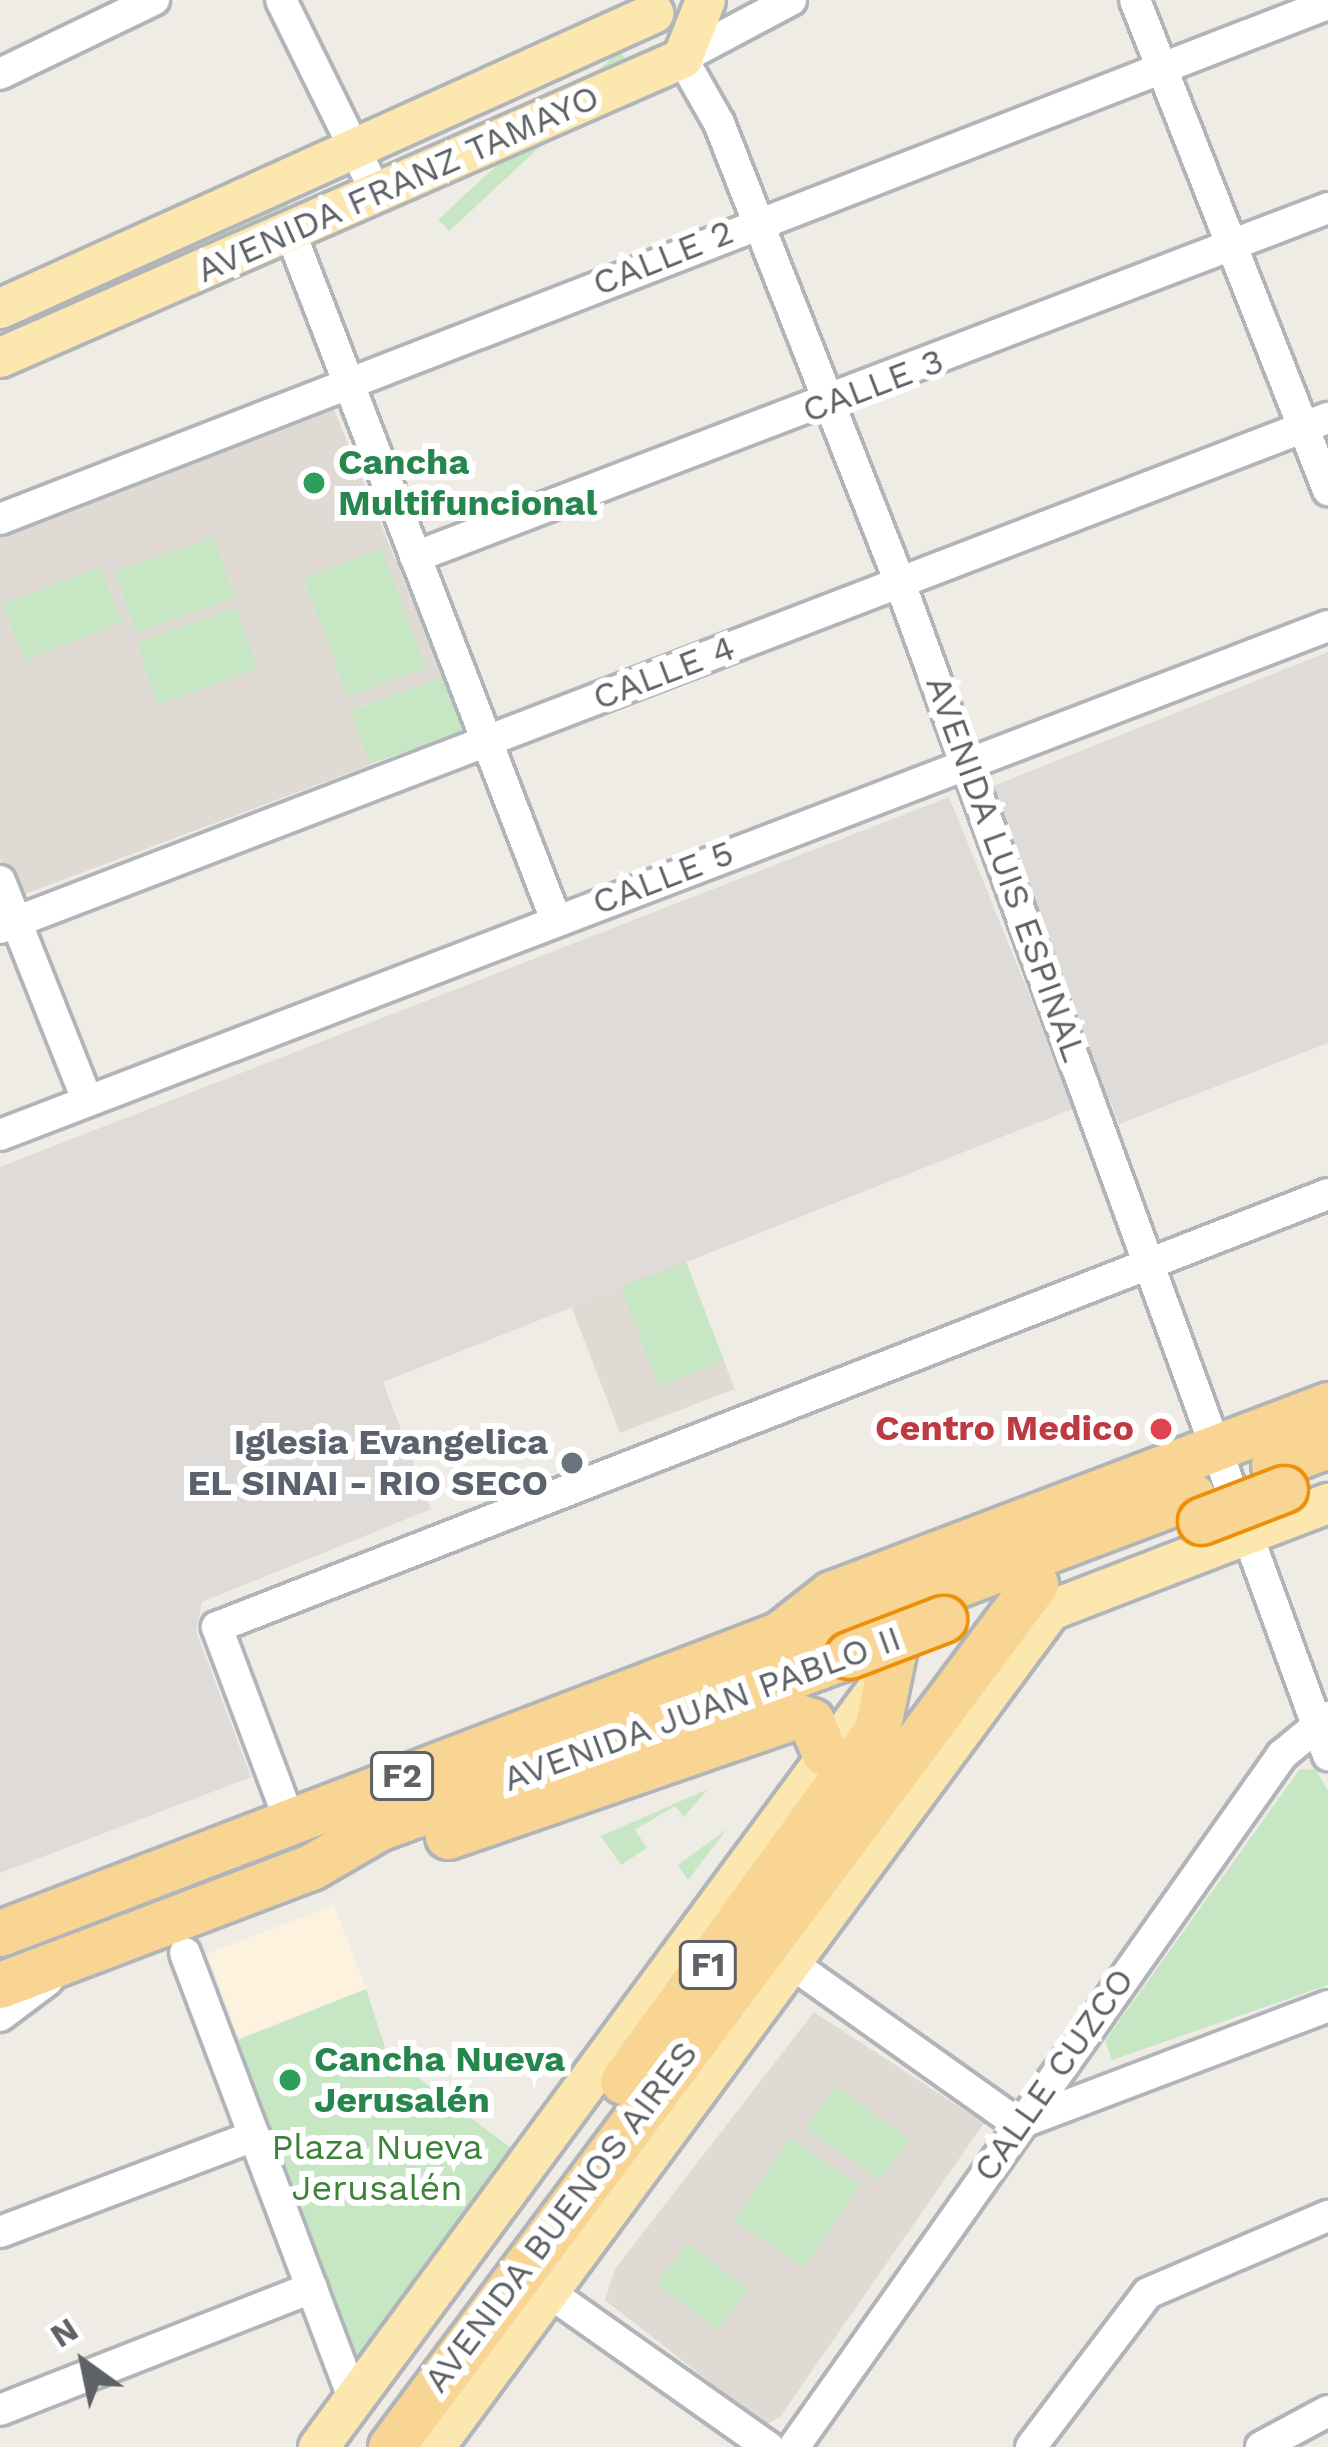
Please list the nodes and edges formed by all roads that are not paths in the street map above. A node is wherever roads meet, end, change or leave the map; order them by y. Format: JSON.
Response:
{"nodes":[{"id":1,"x":154,"y":0,"type":"edge"},
{"id":2,"x":281,"y":0,"type":"edge"},
{"id":3,"x":705,"y":0,"type":"edge"},
{"id":4,"x":791,"y":0,"type":"edge"},
{"id":5,"x":1136,"y":0,"type":"edge"},
{"id":6,"x":658,"y":3,"type":"edge"},
{"id":7,"x":1328,"y":4,"type":"edge"},
{"id":8,"x":682,"y":58,"type":"junction"},
{"id":9,"x":1168,"y":67,"type":"junction"},
{"id":10,"x":0,"y":74,"type":"edge"},
{"id":11,"x":358,"y":149,"type":"junction"},
{"id":12,"x":377,"y":194,"type":"junction"},
{"id":13,"x":1328,"y":208,"type":"edge"},
{"id":14,"x":760,"y":219,"type":"junction"},
{"id":15,"x":291,"y":234,"type":"junction"},
{"id":16,"x":1235,"y":243,"type":"junction"},
{"id":17,"x":0,"y":308,"type":"edge"},
{"id":18,"x":3,"y":345,"type":"edge"},
{"id":19,"x":346,"y":383,"type":"junction"},
{"id":20,"x":828,"y":404,"type":"junction"},
{"id":21,"x":1316,"y":423,"type":"edge"},
{"id":22,"x":1328,"y":490,"type":"edge"},
{"id":23,"x":0,"y":519,"type":"edge"},
{"id":24,"x":415,"y":556,"type":"junction"},
{"id":25,"x":900,"y":583,"type":"junction"},
{"id":26,"x":1328,"y":626,"type":"edge"},
{"id":27,"x":486,"y":740,"type":"junction"},
{"id":28,"x":967,"y":760,"type":"junction"},
{"id":29,"x":0,"y":881,"type":"edge"},
{"id":30,"x":556,"y":920,"type":"junction"},
{"id":31,"x":8,"y":924,"type":"edge"},
{"id":32,"x":87,"y":1100,"type":"junction"},
{"id":33,"x":0,"y":1135,"type":"edge"},
{"id":34,"x":1328,"y":1194,"type":"edge"},
{"id":35,"x":1150,"y":1264,"type":"junction"},
{"id":36,"x":1328,"y":1405,"type":"edge"},
{"id":37,"x":1328,"y":1445,"type":"edge"},
{"id":38,"x":1220,"y":1446,"type":"junction"},
{"id":39,"x":1328,"y":1472,"type":"edge"},
{"id":40,"x":1279,"y":1477,"type":"junction"},
{"id":41,"x":1328,"y":1503,"type":"edge"},
{"id":42,"x":1196,"y":1509,"type":"junction"},
{"id":43,"x":1250,"y":1533,"type":"junction"},
{"id":44,"x":1042,"y":1597,"type":"junction"},
{"id":45,"x":923,"y":1612,"type":"junction"},
{"id":46,"x":780,"y":1634,"type":"junction"},
{"id":47,"x":896,"y":1662,"type":"junction"},
{"id":48,"x":1322,"y":1719,"type":"edge"},
{"id":49,"x":824,"y":1752,"type":"junction"},
{"id":50,"x":1328,"y":1755,"type":"edge"},
{"id":51,"x":290,"y":1819,"type":"junction"},
{"id":52,"x":311,"y":1867,"type":"junction"},
{"id":53,"x":8,"y":1924,"type":"edge"},
{"id":54,"x":185,"y":1953,"type":"dead end"},
{"id":55,"x":81,"y":1955,"type":"junction"},
{"id":56,"x":788,"y":1961,"type":"junction"},
{"id":57,"x":0,"y":1985,"type":"edge"},
{"id":58,"x":1328,"y":2006,"type":"edge"},
{"id":59,"x":0,"y":2016,"type":"edge"},
{"id":60,"x":1018,"y":2124,"type":"junction"},
{"id":61,"x":254,"y":2135,"type":"junction"},
{"id":62,"x":1328,"y":2216,"type":"edge"},
{"id":63,"x":0,"y":2232,"type":"edge"},
{"id":64,"x":312,"y":2288,"type":"junction"},
{"id":65,"x":547,"y":2291,"type":"junction"},
{"id":66,"x":353,"y":2398,"type":"junction"},
{"id":67,"x":0,"y":2410,"type":"edge"},
{"id":68,"x":1328,"y":2411,"type":"edge"},
{"id":69,"x":318,"y":2447,"type":"edge"},
{"id":70,"x":358,"y":2447,"type":"edge"},
{"id":71,"x":392,"y":2447,"type":"edge"},
{"id":72,"x":434,"y":2447,"type":"edge"},
{"id":73,"x":768,"y":2447,"type":"edge"},
{"id":74,"x":794,"y":2447,"type":"edge"},
{"id":75,"x":1031,"y":2447,"type":"edge"},
{"id":76,"x":1261,"y":2447,"type":"edge"}],
"edges":[{"from":1,"to":10,"type":"street"},
{"from":2,"to":11,"type":"street"},
{"from":3,"to":8,"type":"main road"},
{"from":4,"to":8,"type":"street","name":"AVENIDA FRANZ TAMAYO"},
{"from":5,"to":9,"type":"street"},
{"from":6,"to":8,"type":"main road","name":"AVENIDA LUIS ESPINAL"},
{"from":6,"to":11,"type":"main road","name":"AVENIDA FRANZ TAMAYO"},
{"from":7,"to":9,"type":"street","name":"CALLE 2"},
{"from":8,"to":12,"type":"main road","name":"AVENIDA FRANZ TAMAYO"},
{"from":8,"to":14,"type":"street","name":"AVENIDA LUIS ESPINAL"},
{"from":9,"to":14,"type":"street","name":"CALLE 2"},
{"from":9,"to":16,"type":"street"},
{"from":11,"to":12,"type":"street"},
{"from":11,"to":17,"type":"main road","name":"AVENIDA FRANZ TAMAYO"},
{"from":12,"to":15,"type":"main road","name":"AVENIDA FRANZ TAMAYO"},
{"from":13,"to":16,"type":"street","name":"CALLE 3"},
{"from":14,"to":19,"type":"street","name":"CALLE 2"},
{"from":14,"to":20,"type":"street","name":"AVENIDA LUIS ESPINAL"},
{"from":15,"to":18,"type":"main road","name":"AVENIDA FRANZ TAMAYO"},
{"from":15,"to":19,"type":"street"},
{"from":16,"to":20,"type":"street","name":"CALLE 3"},
{"from":16,"to":21,"type":"street"},
{"from":19,"to":23,"type":"street","name":"CALLE 2"},
{"from":19,"to":24,"type":"street"},
{"from":20,"to":24,"type":"street","name":"CALLE 3"},
{"from":20,"to":25,"type":"street","name":"AVENIDA LUIS ESPINAL"},
{"from":21,"to":22,"type":"street"},
{"from":21,"to":25,"type":"street","name":"CALLE 4"},
{"from":24,"to":27,"type":"street"},
{"from":25,"to":27,"type":"street","name":"CALLE 4"},
{"from":25,"to":28,"type":"street","name":"AVENIDA LUIS ESPINAL"},
{"from":26,"to":28,"type":"street","name":"CALLE 5"},
{"from":27,"to":30,"type":"street"},
{"from":27,"to":31,"type":"street","name":"CALLE 4"},
{"from":28,"to":30,"type":"street","name":"CALLE 5"},
{"from":28,"to":35,"type":"street","name":"AVENIDA LUIS ESPINAL"},
{"from":29,"to":31,"type":"street"},
{"from":30,"to":32,"type":"street","name":"CALLE 5"},
{"from":31,"to":32,"type":"street"},
{"from":32,"to":33,"type":"street","name":"CALLE 5"},
{"from":34,"to":35,"type":"street"},
{"from":35,"to":38,"type":"street","name":"AVENIDA LUIS ESPINAL"},
{"from":35,"to":51,"type":"street"},
{"from":36,"to":38,"type":"highway","name":"AVENIDA JUAN PABLO II","number":"F2"},
{"from":37,"to":40,"type":"highway","number":"F2"},
{"from":38,"to":43,"type":"street","name":"AVENIDA LUIS ESPINAL"},
{"from":38,"to":46,"type":"highway","name":"AVENIDA JUAN PABLO II","number":"F2"},
{"from":39,"to":40,"type":"highway","name":"AVENIDA JUAN PABLO II","number":"F2"},
{"from":40,"to":42,"type":"highway","name":"AVENIDA JUAN PABLO II","number":"F2","bridge":true},
{"from":41,"to":43,"type":"main road","name":"AVENIDA JUAN PABLO II"},
{"from":42,"to":44,"type":"highway","name":"AVENIDA JUAN PABLO II","number":"F2"},
{"from":42,"to":45,"type":"highway","number":"F2"},
{"from":43,"to":44,"type":"main road","name":"AVENIDA JUAN PABLO II"},
{"from":43,"to":48,"type":"street","name":"AVENIDA LUIS ESPINAL"},
{"from":44,"to":45,"type":"highway","name":"AVENIDA JUAN PABLO II","number":"F2"},
{"from":44,"to":56,"type":"main road","name":"AVENIDA BUENOS AIRES"},
{"from":44,"to":71,"type":"highway","name":"AVENIDA BUENOS AIRES","number":"F1"},
{"from":45,"to":46,"type":"highway","number":"F2"},
{"from":45,"to":47,"type":"highway","name":"AVENIDA BUENOS AIRES","number":"F1"},
{"from":45,"to":52,"type":"highway","name":"AVENIDA JUAN PABLO II","number":"F2","bridge":true},
{"from":46,"to":51,"type":"highway","name":"AVENIDA JUAN PABLO II","number":"F2"},
{"from":47,"to":49,"type":"main road","name":"AVENIDA BUENOS AIRES"},
{"from":47,"to":70,"type":"highway","name":"AVENIDA BUENOS AIRES","number":"F1"},
{"from":48,"to":50,"type":"street","name":"AVENIDA LUIS ESPINAL"},
{"from":48,"to":60,"type":"street","name":"CALLE CUZCO"},
{"from":49,"to":52,"type":"highway"},
{"from":49,"to":66,"type":"main road","name":"AVENIDA BUENOS AIRES"},
{"from":51,"to":53,"type":"highway","name":"AVENIDA JUAN PABLO II","number":"F2"},
{"from":52,"to":55,"type":"highway","name":"AVENIDA JUAN PABLO II","number":"F2"},
{"from":54,"to":61,"type":"street"},
{"from":55,"to":57,"type":"highway","name":"AVENIDA JUAN PABLO II","number":"F2"},
{"from":55,"to":59,"type":"street","name":"AVENIDA JUAN PABLO II"},
{"from":56,"to":60,"type":"street"},
{"from":56,"to":65,"type":"main road","name":"AVENIDA BUENOS AIRES"},
{"from":58,"to":60,"type":"street"},
{"from":60,"to":74,"type":"street","name":"CALLE CUZCO"},
{"from":61,"to":63,"type":"street"},
{"from":61,"to":64,"type":"street"},
{"from":62,"to":75,"type":"street"},
{"from":64,"to":66,"type":"street"},
{"from":64,"to":67,"type":"street"},
{"from":65,"to":72,"type":"main road","name":"AVENIDA BUENOS AIRES"},
{"from":65,"to":73,"type":"street"},
{"from":66,"to":69,"type":"main road","name":"AVENIDA BUENOS AIRES"},
{"from":68,"to":76,"type":"street"}]}
